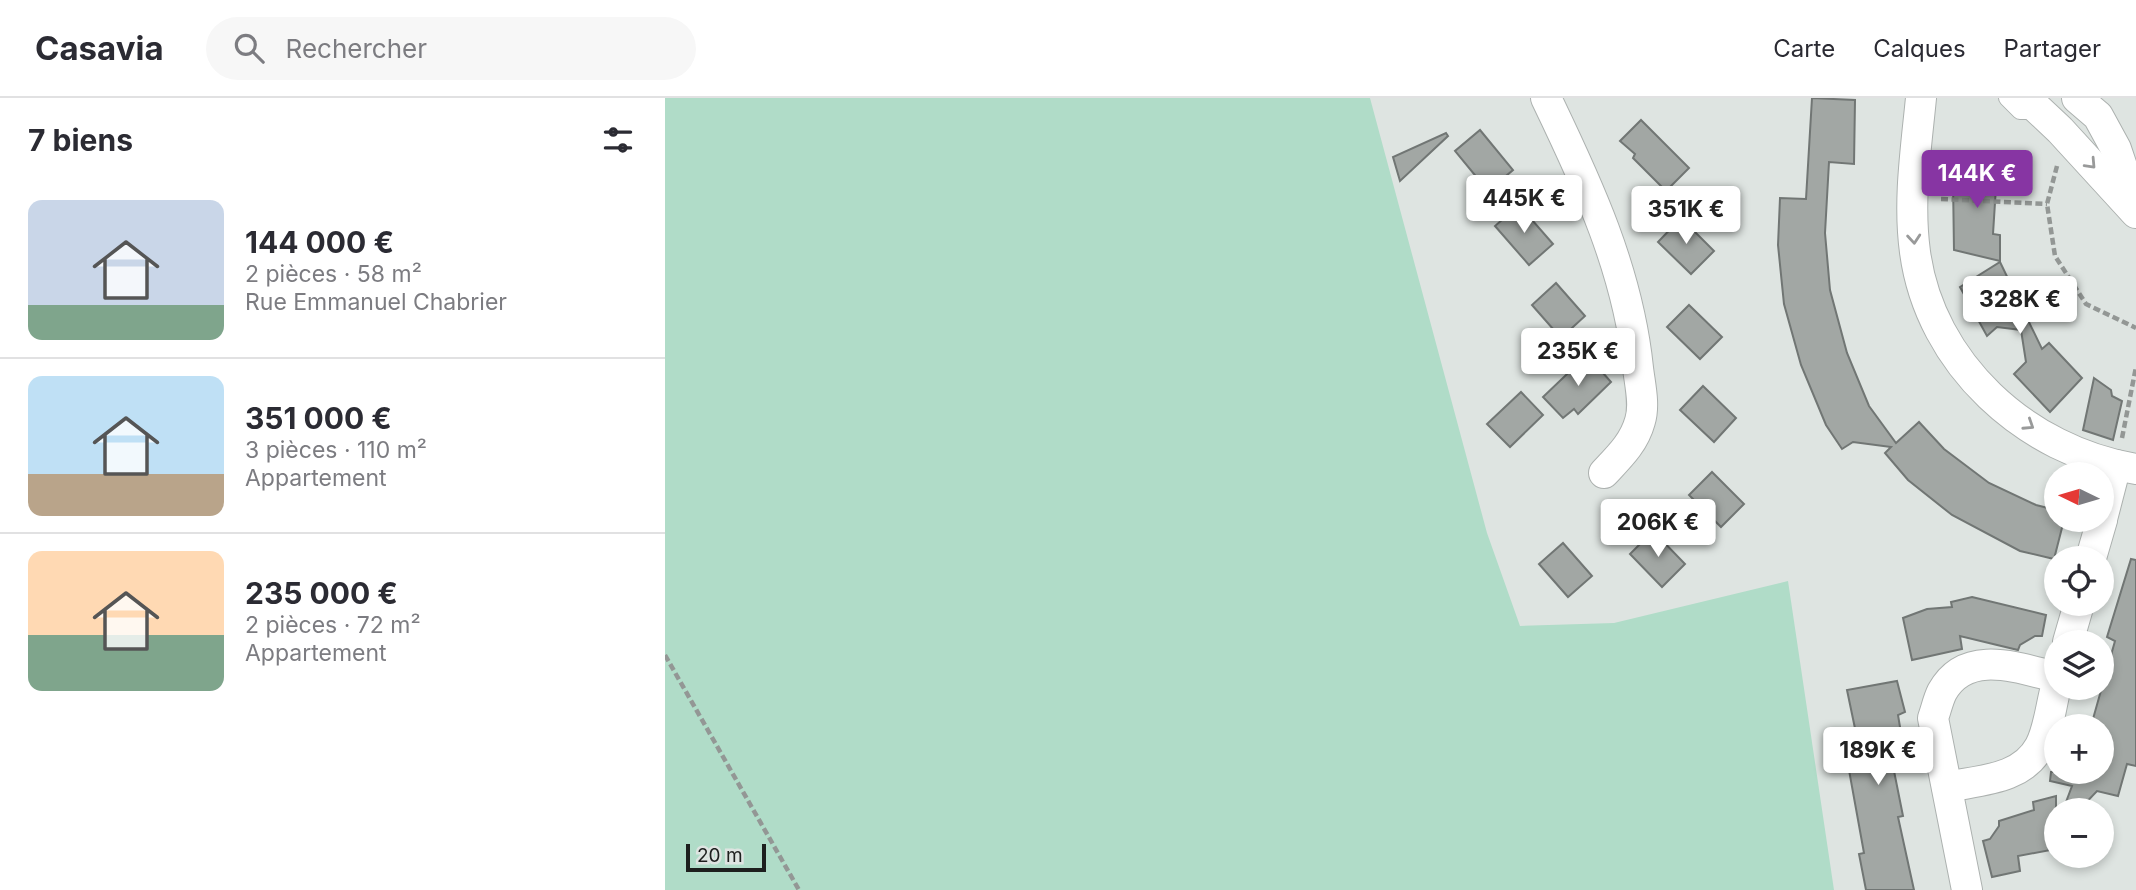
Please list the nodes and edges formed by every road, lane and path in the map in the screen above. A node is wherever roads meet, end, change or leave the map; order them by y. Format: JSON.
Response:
{"nodes":[{"id":1,"x":1546,"y":98,"type":"edge"},
{"id":2,"x":1921,"y":98,"type":"edge"},
{"id":3,"x":2007,"y":98,"type":"edge"},
{"id":4,"x":2064,"y":109,"type":"edge"},
{"id":5,"x":2057,"y":165,"type":"dead end"},
{"id":6,"x":1912,"y":197,"type":"junction"},
{"id":7,"x":2047,"y":204,"type":"junction"},
{"id":8,"x":2136,"y":211,"type":"edge"},
{"id":9,"x":2136,"y":328,"type":"edge"},
{"id":10,"x":2136,"y":367,"type":"edge"},
{"id":11,"x":2126,"y":467,"type":"edge"},
{"id":12,"x":1604,"y":473,"type":"dead end"},
{"id":13,"x":2114,"y":493,"type":"edge"},
{"id":14,"x":665,"y":655,"type":"edge"},
{"id":15,"x":2044,"y":674,"type":"edge"},
{"id":16,"x":2052,"y":700,"type":"edge"},
{"id":17,"x":1947,"y":787,"type":"junction"},
{"id":18,"x":799,"y":890,"type":"edge"},
{"id":19,"x":1967,"y":890,"type":"edge"}],
"edges":[{"from":1,"to":12,"type":"street"},
{"from":2,"to":6,"type":"street"},
{"from":3,"to":4,"type":"lane"},
{"from":4,"to":8,"type":"street"},
{"from":5,"to":7,"type":"path"},
{"from":6,"to":7,"type":"path"},
{"from":6,"to":11,"type":"street","one_way":true},
{"from":7,"to":9,"type":"path"},
{"from":10,"to":11,"type":"path"},
{"from":11,"to":13,"type":"street"},
{"from":14,"to":18,"type":"path"},
{"from":15,"to":17,"type":"street"},
{"from":16,"to":17,"type":"street"},
{"from":17,"to":19,"type":"street"}]}
